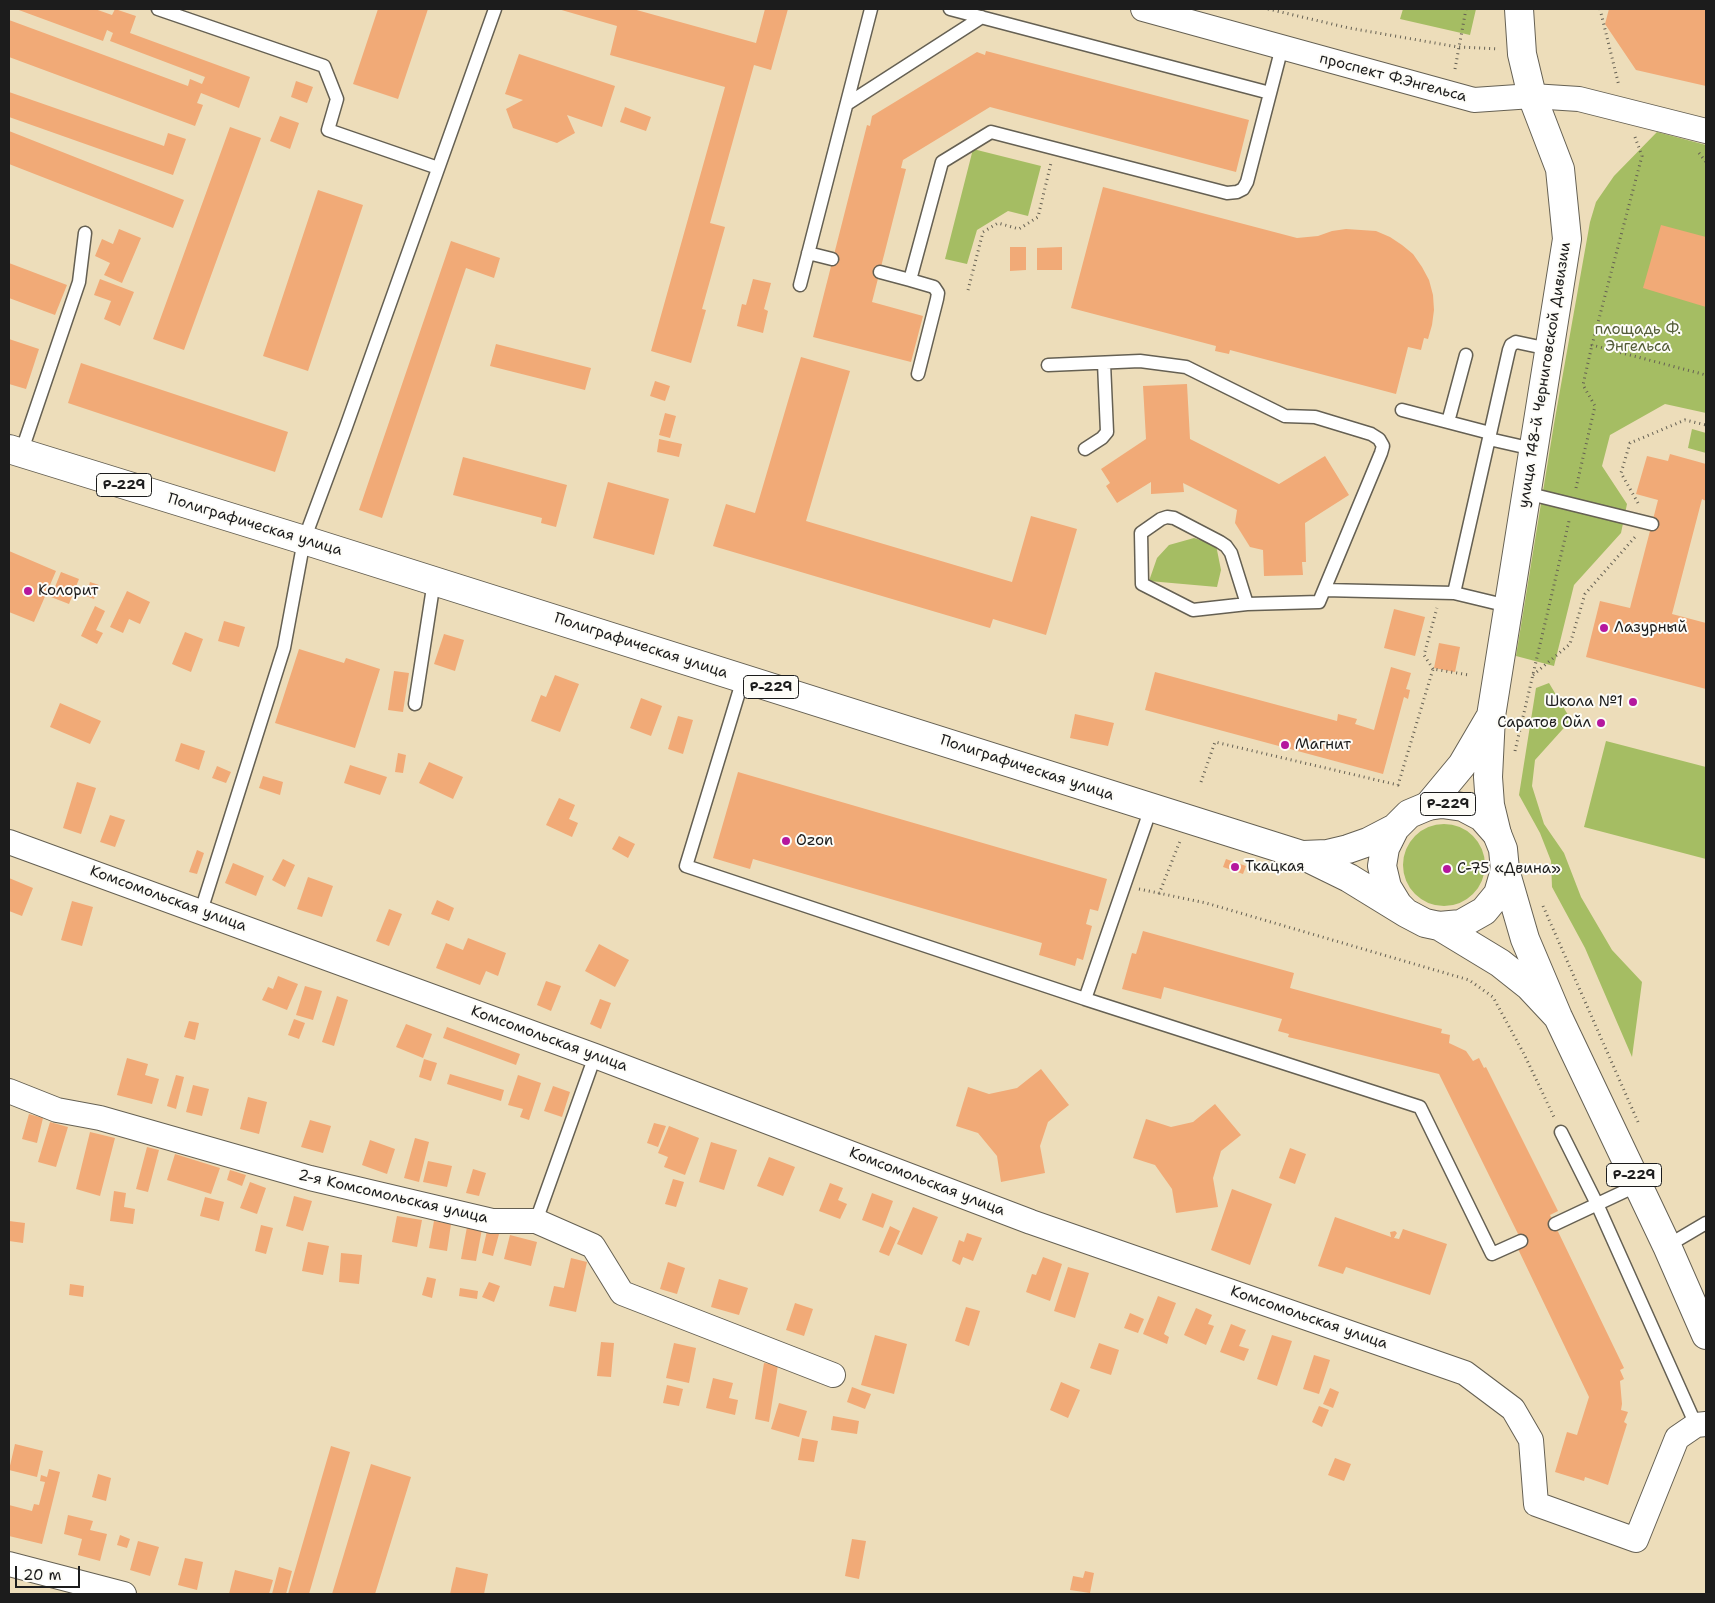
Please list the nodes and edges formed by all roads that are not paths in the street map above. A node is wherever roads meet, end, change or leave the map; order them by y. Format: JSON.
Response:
{"nodes":[{"id":1,"x":158,"y":9,"type":"edge"},
{"id":2,"x":494,"y":9,"type":"edge"},
{"id":3,"x":871,"y":9,"type":"edge"},
{"id":4,"x":952,"y":9,"type":"edge"},
{"id":5,"x":1143,"y":9,"type":"edge"},
{"id":6,"x":1519,"y":9,"type":"edge"},
{"id":7,"x":982,"y":17,"type":"junction"},
{"id":8,"x":1282,"y":47,"type":"junction"},
{"id":9,"x":1270,"y":93,"type":"junction"},
{"id":10,"x":1532,"y":96,"type":"junction"},
{"id":11,"x":847,"y":104,"type":"junction"},
{"id":12,"x":1706,"y":131,"type":"edge"},
{"id":13,"x":438,"y":168,"type":"junction"},
{"id":14,"x":85,"y":233,"type":"dead end"},
{"id":15,"x":808,"y":253,"type":"junction"},
{"id":16,"x":832,"y":259,"type":"dead end"},
{"id":17,"x":880,"y":272,"type":"dead end"},
{"id":18,"x":910,"y":280,"type":"junction"},
{"id":19,"x":800,"y":285,"type":"dead end"},
{"id":20,"x":1549,"y":349,"type":"junction"},
{"id":21,"x":1466,"y":355,"type":"dead end"},
{"id":22,"x":1104,"y":363,"type":"junction"},
{"id":23,"x":1048,"y":365,"type":"dead end"},
{"id":24,"x":918,"y":374,"type":"dead end"},
{"id":25,"x":1402,"y":410,"type":"dead end"},
{"id":26,"x":1448,"y":422,"type":"junction"},
{"id":27,"x":1489,"y":436,"type":"junction"},
{"id":28,"x":1085,"y":449,"type":"dead end"},
{"id":29,"x":1533,"y":449,"type":"junction"},
{"id":30,"x":15,"y":451,"type":"edge"},
{"id":31,"x":1526,"y":493,"type":"junction"},
{"id":32,"x":1652,"y":524,"type":"dead end"},
{"id":33,"x":304,"y":540,"type":"junction"},
{"id":34,"x":434,"y":581,"type":"junction"},
{"id":35,"x":1324,"y":590,"type":"junction"},
{"id":36,"x":1454,"y":594,"type":"junction"},
{"id":37,"x":1247,"y":604,"type":"junction"},
{"id":38,"x":1508,"y":606,"type":"junction"},
{"id":39,"x":743,"y":679,"type":"junction"},
{"id":40,"x":415,"y":704,"type":"dead end"},
{"id":41,"x":1491,"y":716,"type":"junction"},
{"id":42,"x":1428,"y":806,"type":"junction"},
{"id":43,"x":1151,"y":808,"type":"junction"},
{"id":44,"x":1394,"y":828,"type":"junction"},
{"id":45,"x":1497,"y":834,"type":"junction"},
{"id":46,"x":9,"y":842,"type":"edge"},
{"id":47,"x":1302,"y":855,"type":"junction"},
{"id":48,"x":1505,"y":870,"type":"junction"},
{"id":49,"x":201,"y":911,"type":"junction"},
{"id":50,"x":1406,"y":913,"type":"junction"},
{"id":51,"x":1439,"y":926,"type":"junction"},
{"id":52,"x":1084,"y":999,"type":"junction"},
{"id":53,"x":1558,"y":1017,"type":"junction"},
{"id":54,"x":595,"y":1056,"type":"junction"},
{"id":55,"x":9,"y":1091,"type":"edge"},
{"id":56,"x":1561,"y":1132,"type":"road end"},
{"id":57,"x":1638,"y":1185,"type":"junction"},
{"id":58,"x":1597,"y":1204,"type":"junction"},
{"id":59,"x":536,"y":1221,"type":"junction"},
{"id":60,"x":1706,"y":1223,"type":"edge"},
{"id":61,"x":1555,"y":1224,"type":"dead end"},
{"id":62,"x":1521,"y":1241,"type":"dead end"},
{"id":63,"x":1667,"y":1246,"type":"junction"},
{"id":64,"x":1705,"y":1332,"type":"edge"},
{"id":65,"x":833,"y":1375,"type":"dead end"},
{"id":66,"x":1701,"y":1425,"type":"edge"},
{"id":67,"x":9,"y":1564,"type":"edge"},
{"id":68,"x":124,"y":1594,"type":"edge"}],
"edges":[{"from":1,"to":13,"type":"lane"},
{"from":2,"to":13,"type":"lane"},
{"from":3,"to":11,"type":"lane"},
{"from":4,"to":7,"type":"lane"},
{"from":5,"to":8,"type":"street","name":"проспект Ф.Энгельса"},
{"from":6,"to":10,"type":"main road","name":"улица 148-й Черниговской Дивизии"},
{"from":7,"to":9,"type":"lane"},
{"from":7,"to":11,"type":"lane"},
{"from":8,"to":9,"type":"lane"},
{"from":8,"to":10,"type":"street","name":"проспект Ф.Энгельса"},
{"from":9,"to":18,"type":"lane"},
{"from":10,"to":12,"type":"street","name":"проспект Ф.Энгельса"},
{"from":10,"to":20,"type":"main road","name":"улица 148-й Черниговской Дивизии"},
{"from":11,"to":15,"type":"lane"},
{"from":13,"to":33,"type":"lane"},
{"from":14,"to":30,"type":"lane"},
{"from":15,"to":16,"type":"lane"},
{"from":15,"to":19,"type":"lane"},
{"from":17,"to":18,"type":"lane"},
{"from":18,"to":24,"type":"lane"},
{"from":20,"to":27,"type":"lane"},
{"from":20,"to":29,"type":"main road","name":"улица 148-й Черниговской Дивизии"},
{"from":21,"to":26,"type":"lane"},
{"from":22,"to":23,"type":"lane"},
{"from":22,"to":28,"type":"lane"},
{"from":22,"to":35,"type":"lane"},
{"from":25,"to":26,"type":"lane"},
{"from":26,"to":27,"type":"lane"},
{"from":27,"to":29,"type":"lane"},
{"from":27,"to":36,"type":"lane"},
{"from":29,"to":31,"type":"main road","name":"улица 148-й Черниговской Дивизии"},
{"from":30,"to":33,"type":"main road","name":"Полиграфическая улица","number":"Р-229"},
{"from":31,"to":32,"type":"lane"},
{"from":31,"to":38,"type":"main road","name":"улица 148-й Черниговской Дивизии"},
{"from":33,"to":34,"type":"main road","name":"Полиграфическая улица","number":"Р-229"},
{"from":33,"to":49,"type":"lane"},
{"from":34,"to":39,"type":"main road","name":"Полиграфическая улица","number":"Р-229"},
{"from":34,"to":40,"type":"lane"},
{"from":35,"to":36,"type":"lane"},
{"from":35,"to":37,"type":"lane"},
{"from":36,"to":38,"type":"lane"},
{"from":37,"to":37,"type":"lane"},
{"from":38,"to":41,"type":"main road","name":"улица 148-й Черниговской Дивизии"},
{"from":39,"to":43,"type":"main road","name":"Полиграфическая улица","number":"Р-229"},
{"from":39,"to":52,"type":"lane"},
{"from":41,"to":42,"type":"main road","name":"улица 148-й Черниговской Дивизии"},
{"from":41,"to":45,"type":"main road","name":"улица 148-й Черниговской Дивизии"},
{"from":42,"to":44,"type":"main road","name":"Полиграфическая улица","number":"Р-229"},
{"from":42,"to":45,"type":"main road","name":"Полиграфическая улица","number":"Р-229"},
{"from":43,"to":47,"type":"main road","name":"Полиграфическая улица","number":"Р-229"},
{"from":43,"to":52,"type":"lane"},
{"from":44,"to":47,"type":"main road","name":"Полиграфическая улица","number":"Р-229"},
{"from":44,"to":50,"type":"main road","name":"Полиграфическая улица","number":"Р-229"},
{"from":45,"to":48,"type":"main road","name":"Полиграфическая улица","number":"Р-229"},
{"from":46,"to":49,"type":"street","name":"Комсомольская улица"},
{"from":47,"to":50,"type":"main road","name":"Полиграфическая улица","number":"Р-229"},
{"from":48,"to":51,"type":"main road","name":"Полиграфическая улица","number":"Р-229"},
{"from":48,"to":53,"type":"main road","name":"Полиграфическая улица","number":"Р-229"},
{"from":49,"to":54,"type":"street","name":"Комсомольская улица"},
{"from":50,"to":51,"type":"main road","name":"Полиграфическая улица","number":"Р-229"},
{"from":51,"to":53,"type":"main road","name":"Полиграфическая улица","number":"Р-229"},
{"from":52,"to":62,"type":"lane"},
{"from":53,"to":57,"type":"main road","name":"Полиграфическая улица","number":"Р-229"},
{"from":54,"to":59,"type":"lane"},
{"from":54,"to":66,"type":"street","name":"Комсомольская улица"},
{"from":55,"to":59,"type":"street","name":"2-я Комсомольская улица"},
{"from":56,"to":58,"type":"lane"},
{"from":57,"to":58,"type":"lane"},
{"from":57,"to":63,"type":"main road","name":"Полиграфическая улица","number":"Р-229"},
{"from":58,"to":61,"type":"lane"},
{"from":58,"to":66,"type":"lane"},
{"from":59,"to":65,"type":"street","name":"2-я Комсомольская улица"},
{"from":60,"to":63,"type":"lane"},
{"from":63,"to":64,"type":"main road","name":"Полиграфическая улица","number":"Р-229"},
{"from":67,"to":68,"type":"street"}]}
